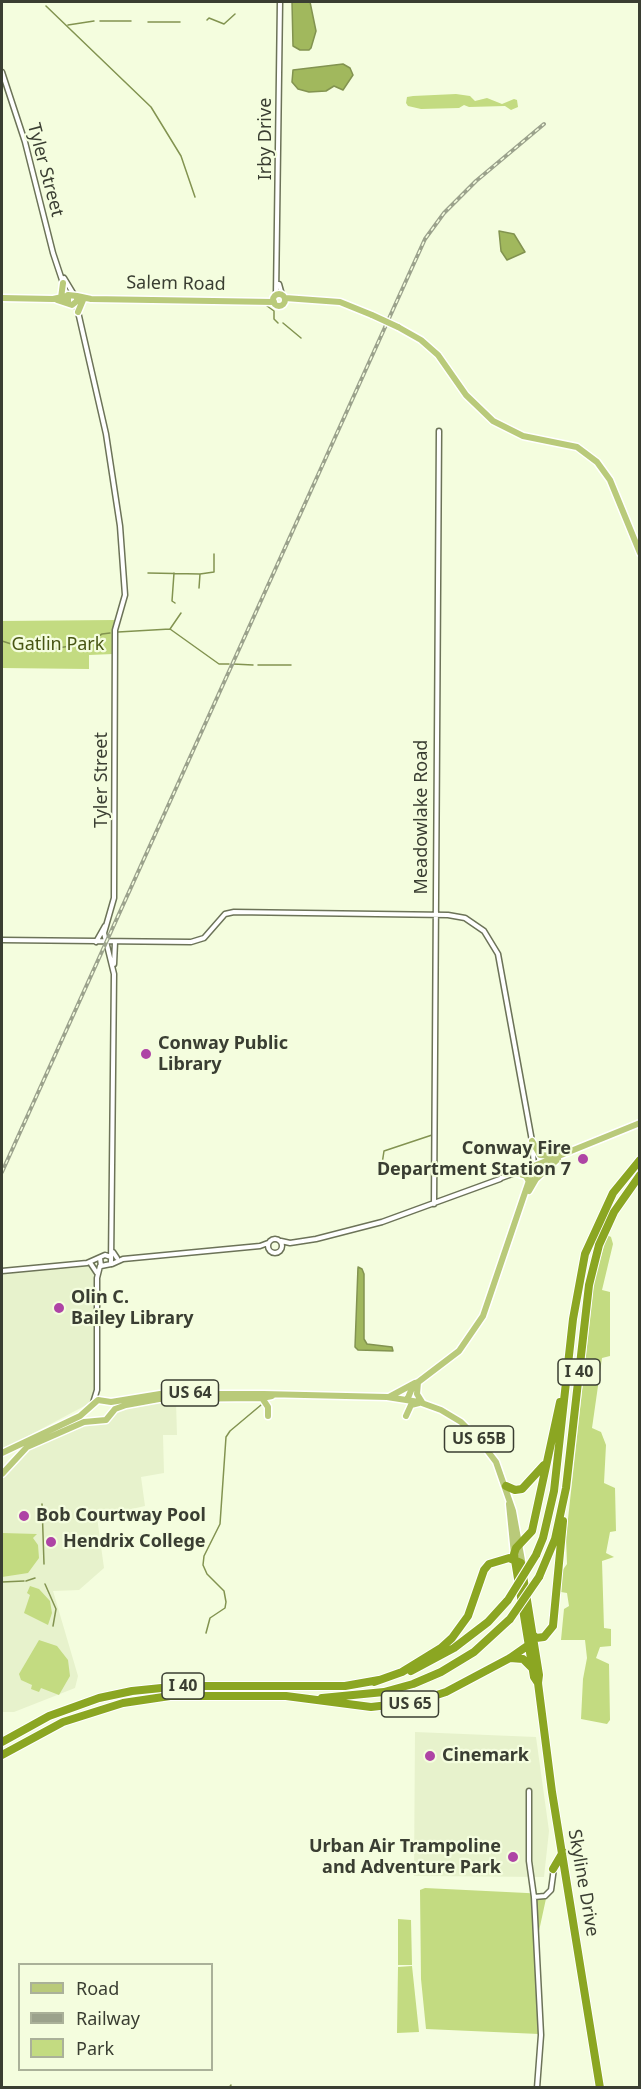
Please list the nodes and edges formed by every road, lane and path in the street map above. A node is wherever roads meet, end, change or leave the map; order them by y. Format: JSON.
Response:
{"nodes":[{"id":1,"x":280,"y":2,"type":"edge"},
{"id":2,"x":2,"y":72,"type":"edge"},
{"id":3,"x":62,"y":275,"type":"junction"},
{"id":4,"x":63,"y":283,"type":"joint"},
{"id":5,"x":2,"y":298,"type":"edge"},
{"id":6,"x":279,"y":298,"type":"junction"},
{"id":7,"x":72,"y":299,"type":"junction"},
{"id":8,"x":79,"y":315,"type":"junction"},
{"id":9,"x":439,"y":430,"type":"dead end"},
{"id":10,"x":639,"y":553,"type":"edge"},
{"id":11,"x":435,"y":904,"type":"junction"},
{"id":12,"x":435,"y":914,"type":"junction"},
{"id":13,"x":445,"y":915,"type":"junction"},
{"id":14,"x":105,"y":926,"type":"junction"},
{"id":15,"x":2,"y":940,"type":"edge"},
{"id":16,"x":96,"y":942,"type":"junction"},
{"id":17,"x":106,"y":942,"type":"junction"},
{"id":18,"x":115,"y":942,"type":"junction"},
{"id":19,"x":114,"y":965,"type":"junction"},
{"id":20,"x":639,"y":1123,"type":"edge"},
{"id":21,"x":532,"y":1141,"type":"junction"},
{"id":22,"x":571,"y":1152,"type":"junction"},
{"id":23,"x":533,"y":1154,"type":"junction"},
{"id":24,"x":639,"y":1160,"type":"edge"},
{"id":25,"x":534,"y":1166,"type":"junction"},
{"id":26,"x":518,"y":1172,"type":"junction"},
{"id":27,"x":639,"y":1175,"type":"edge"},
{"id":28,"x":529,"y":1184,"type":"junction"},
{"id":29,"x":434,"y":1204,"type":"junction"},
{"id":30,"x":515,"y":1225,"type":"junction"},
{"id":31,"x":281,"y":1241,"type":"junction"},
{"id":32,"x":268,"y":1243,"type":"junction"},
{"id":33,"x":290,"y":1243,"type":"junction"},
{"id":34,"x":260,"y":1246,"type":"junction"},
{"id":35,"x":112,"y":1248,"type":"junction"},
{"id":36,"x":282,"y":1248,"type":"junction"},
{"id":37,"x":269,"y":1250,"type":"junction"},
{"id":38,"x":105,"y":1255,"type":"junction"},
{"id":39,"x":100,"y":1258,"type":"junction"},
{"id":40,"x":116,"y":1258,"type":"junction"},
{"id":41,"x":89,"y":1263,"type":"junction"},
{"id":42,"x":111,"y":1264,"type":"junction"},
{"id":43,"x":100,"y":1265,"type":"junction"},
{"id":44,"x":106,"y":1267,"type":"junction"},
{"id":45,"x":2,"y":1271,"type":"edge"},
{"id":46,"x":97,"y":1274,"type":"junction"},
{"id":47,"x":98,"y":1281,"type":"junction"},
{"id":48,"x":570,"y":1353,"type":"junction"},
{"id":49,"x":418,"y":1382,"type":"junction"},
{"id":50,"x":97,"y":1390,"type":"junction"},
{"id":51,"x":272,"y":1396,"type":"junction"},
{"id":52,"x":389,"y":1397,"type":"junction"},
{"id":53,"x":262,"y":1398,"type":"junction"},
{"id":54,"x":407,"y":1400,"type":"junction"},
{"id":55,"x":105,"y":1401,"type":"junction"},
{"id":56,"x":423,"y":1403,"type":"junction"},
{"id":57,"x":92,"y":1405,"type":"junction"},
{"id":58,"x":111,"y":1413,"type":"junction"},
{"id":59,"x":268,"y":1416,"type":"dead end"},
{"id":60,"x":406,"y":1416,"type":"dead end"},
{"id":61,"x":96,"y":1420,"type":"junction"},
{"id":62,"x":2,"y":1453,"type":"edge"},
{"id":63,"x":548,"y":1456,"type":"junction"},
{"id":64,"x":2,"y":1474,"type":"edge"},
{"id":65,"x":506,"y":1486,"type":"junction"},
{"id":66,"x":566,"y":1488,"type":"junction"},
{"id":67,"x":515,"y":1551,"type":"junction"},
{"id":68,"x":523,"y":1566,"type":"junction"},
{"id":69,"x":525,"y":1622,"type":"junction"},
{"id":70,"x":547,"y":1635,"type":"junction"},
{"id":71,"x":533,"y":1636,"type":"junction"},
{"id":72,"x":532,"y":1646,"type":"junction"},
{"id":73,"x":510,"y":1658,"type":"junction"},
{"id":74,"x":532,"y":1668,"type":"junction"},
{"id":75,"x":374,"y":1682,"type":"junction"},
{"id":76,"x":538,"y":1683,"type":"junction"},
{"id":77,"x":299,"y":1698,"type":"junction"},
{"id":78,"x":2,"y":1742,"type":"edge"},
{"id":79,"x":2,"y":1755,"type":"edge"},
{"id":80,"x":550,"y":1776,"type":"junction"},
{"id":81,"x":529,"y":1791,"type":"dead end"},
{"id":82,"x":554,"y":1803,"type":"junction"},
{"id":83,"x":563,"y":1852,"type":"junction"},
{"id":84,"x":565,"y":1864,"type":"junction"},
{"id":85,"x":553,"y":1871,"type":"junction"},
{"id":86,"x":567,"y":1875,"type":"junction"},
{"id":87,"x":534,"y":1897,"type":"junction"},
{"id":88,"x":537,"y":2088,"type":"edge"},
{"id":89,"x":600,"y":2088,"type":"edge"}],
"edges":[{"from":1,"to":6,"type":"street","name":"Irby Drive"},
{"from":2,"to":3,"type":"street","name":"Tyler Street"},
{"from":3,"to":4,"type":"street","name":"Tyler Street"},
{"from":3,"to":7,"type":"street","name":"Tyler Street"},
{"from":4,"to":7,"type":"main road"},
{"from":5,"to":7,"type":"main road","name":"Salem Road"},
{"from":6,"to":7,"type":"main road","name":"Salem Road"},
{"from":6,"to":10,"type":"main road","name":"Salem Road","bridge":true},
{"from":7,"to":8,"type":"main road"},
{"from":7,"to":8,"type":"street","name":"Tyler Street"},
{"from":8,"to":14,"type":"street","name":"Tyler Street"},
{"from":9,"to":11,"type":"street","name":"Meadowlake Road"},
{"from":11,"to":12,"type":"street","name":"Meadowlake Road"},
{"from":11,"to":13,"type":"street"},
{"from":12,"to":13,"type":"street"},
{"from":12,"to":18,"type":"street"},
{"from":12,"to":29,"type":"street","name":"Meadowlake Road"},
{"from":13,"to":21,"type":"street"},
{"from":14,"to":16,"type":"street"},
{"from":14,"to":17,"type":"street","name":"Tyler Street"},
{"from":15,"to":16,"type":"street"},
{"from":16,"to":17,"type":"street"},
{"from":17,"to":18,"type":"street"},
{"from":17,"to":19,"type":"street","name":"Tyler Street"},
{"from":18,"to":19,"type":"street"},
{"from":19,"to":35,"type":"street","name":"Tyler Street"},
{"from":20,"to":22,"type":"main road"},
{"from":21,"to":22,"type":"main road"},
{"from":21,"to":23,"type":"street"},
{"from":22,"to":25,"type":"main road"},
{"from":22,"to":30,"type":"main road"},
{"from":23,"to":25,"type":"street"},
{"from":23,"to":26,"type":"street"},
{"from":24,"to":48,"type":"highway","number":"I 40"},
{"from":25,"to":26,"type":"street"},
{"from":25,"to":28,"type":"main road","number":"US 64"},
{"from":26,"to":28,"type":"main road"},
{"from":26,"to":29,"type":"street"},
{"from":27,"to":66,"type":"highway","number":"I 40"},
{"from":28,"to":30,"type":"main road","number":"US 64"},
{"from":29,"to":33,"type":"street"},
{"from":30,"to":49,"type":"main road","number":"US 64"},
{"from":31,"to":32,"type":"street"},
{"from":31,"to":33,"type":"street"},
{"from":31,"to":36,"type":"street"},
{"from":32,"to":34,"type":"street"},
{"from":32,"to":37,"type":"street"},
{"from":33,"to":36,"type":"street"},
{"from":34,"to":37,"type":"street"},
{"from":34,"to":40,"type":"street"},
{"from":35,"to":38,"type":"street"},
{"from":35,"to":40,"type":"street","name":"Tyler Street"},
{"from":36,"to":37,"type":"street"},
{"from":38,"to":39,"type":"street"},
{"from":38,"to":40,"type":"street"},
{"from":39,"to":41,"type":"street"},
{"from":39,"to":43,"type":"street"},
{"from":40,"to":42,"type":"street"},
{"from":40,"to":42,"type":"street","name":"Tyler Street"},
{"from":41,"to":43,"type":"street"},
{"from":41,"to":45,"type":"street"},
{"from":41,"to":46,"type":"street"},
{"from":42,"to":44,"type":"street"},
{"from":43,"to":44,"type":"street"},
{"from":43,"to":46,"type":"street"},
{"from":44,"to":47,"type":"street"},
{"from":46,"to":47,"type":"street"},
{"from":47,"to":50,"type":"street"},
{"from":48,"to":63,"type":"highway"},
{"from":48,"to":75,"type":"highway","number":"I 40","bridge":true},
{"from":49,"to":52,"type":"main road","number":"US 64"},
{"from":49,"to":54,"type":"main road","number":"US 64"},
{"from":49,"to":56,"type":"main road"},
{"from":50,"to":55,"type":"street"},
{"from":50,"to":57,"type":"street"},
{"from":51,"to":52,"type":"main road","number":"US 64"},
{"from":51,"to":53,"type":"main road","number":"US 64"},
{"from":51,"to":55,"type":"main road","number":"US 64"},
{"from":52,"to":54,"type":"main road","number":"US 64"},
{"from":53,"to":58,"type":"main road","number":"US 64"},
{"from":53,"to":59,"type":"main road"},
{"from":54,"to":56,"type":"main road","name":"Skyline Drive","number":"US 65B"},
{"from":55,"to":57,"type":"main road"},
{"from":55,"to":58,"type":"main road"},
{"from":56,"to":60,"type":"main road"},
{"from":56,"to":65,"type":"main road","name":"Skyline Drive","number":"US 65B"},
{"from":57,"to":61,"type":"main road"},
{"from":57,"to":62,"type":"main road"},
{"from":58,"to":61,"type":"main road"},
{"from":61,"to":64,"type":"main road"},
{"from":63,"to":65,"type":"highway"},
{"from":63,"to":67,"type":"highway"},
{"from":65,"to":67,"type":"main road","name":"Skyline Drive","number":"US 65B"},
{"from":66,"to":70,"type":"highway"},
{"from":66,"to":77,"type":"highway","number":"I 40","bridge":true},
{"from":67,"to":68,"type":"highway"},
{"from":67,"to":68,"type":"main road","name":"Skyline Drive","number":"US 65B"},
{"from":67,"to":69,"type":"highway","name":"Skyline Drive","number":"US 65B"},
{"from":67,"to":75,"type":"highway","number":"US 65"},
{"from":68,"to":71,"type":"highway","name":"Skyline Drive"},
{"from":69,"to":71,"type":"highway"},
{"from":69,"to":72,"type":"highway","name":"Skyline Drive","number":"US 65B"},
{"from":70,"to":71,"type":"highway"},
{"from":70,"to":72,"type":"highway"},
{"from":71,"to":72,"type":"highway"},
{"from":72,"to":73,"type":"highway"},
{"from":72,"to":74,"type":"highway","name":"Skyline Drive","number":"US 65B"},
{"from":72,"to":76,"type":"highway","name":"Skyline Drive"},
{"from":73,"to":74,"type":"highway"},
{"from":73,"to":77,"type":"highway","number":"US 65"},
{"from":74,"to":76,"type":"highway","name":"Skyline Drive"},
{"from":75,"to":78,"type":"highway","number":"I 40"},
{"from":76,"to":80,"type":"highway","name":"Skyline Drive"},
{"from":77,"to":79,"type":"highway","number":"I 40"},
{"from":80,"to":82,"type":"highway","name":"Skyline Drive"},
{"from":80,"to":82,"type":"highway"},
{"from":81,"to":87,"type":"street"},
{"from":82,"to":83,"type":"highway","name":"Skyline Drive"},
{"from":83,"to":84,"type":"highway","name":"Skyline Drive"},
{"from":83,"to":85,"type":"highway"},
{"from":84,"to":85,"type":"street"},
{"from":84,"to":86,"type":"highway","name":"Skyline Drive"},
{"from":85,"to":86,"type":"highway"},
{"from":85,"to":87,"type":"street"},
{"from":86,"to":89,"type":"highway","name":"Skyline Drive"},
{"from":87,"to":88,"type":"street"}]}
